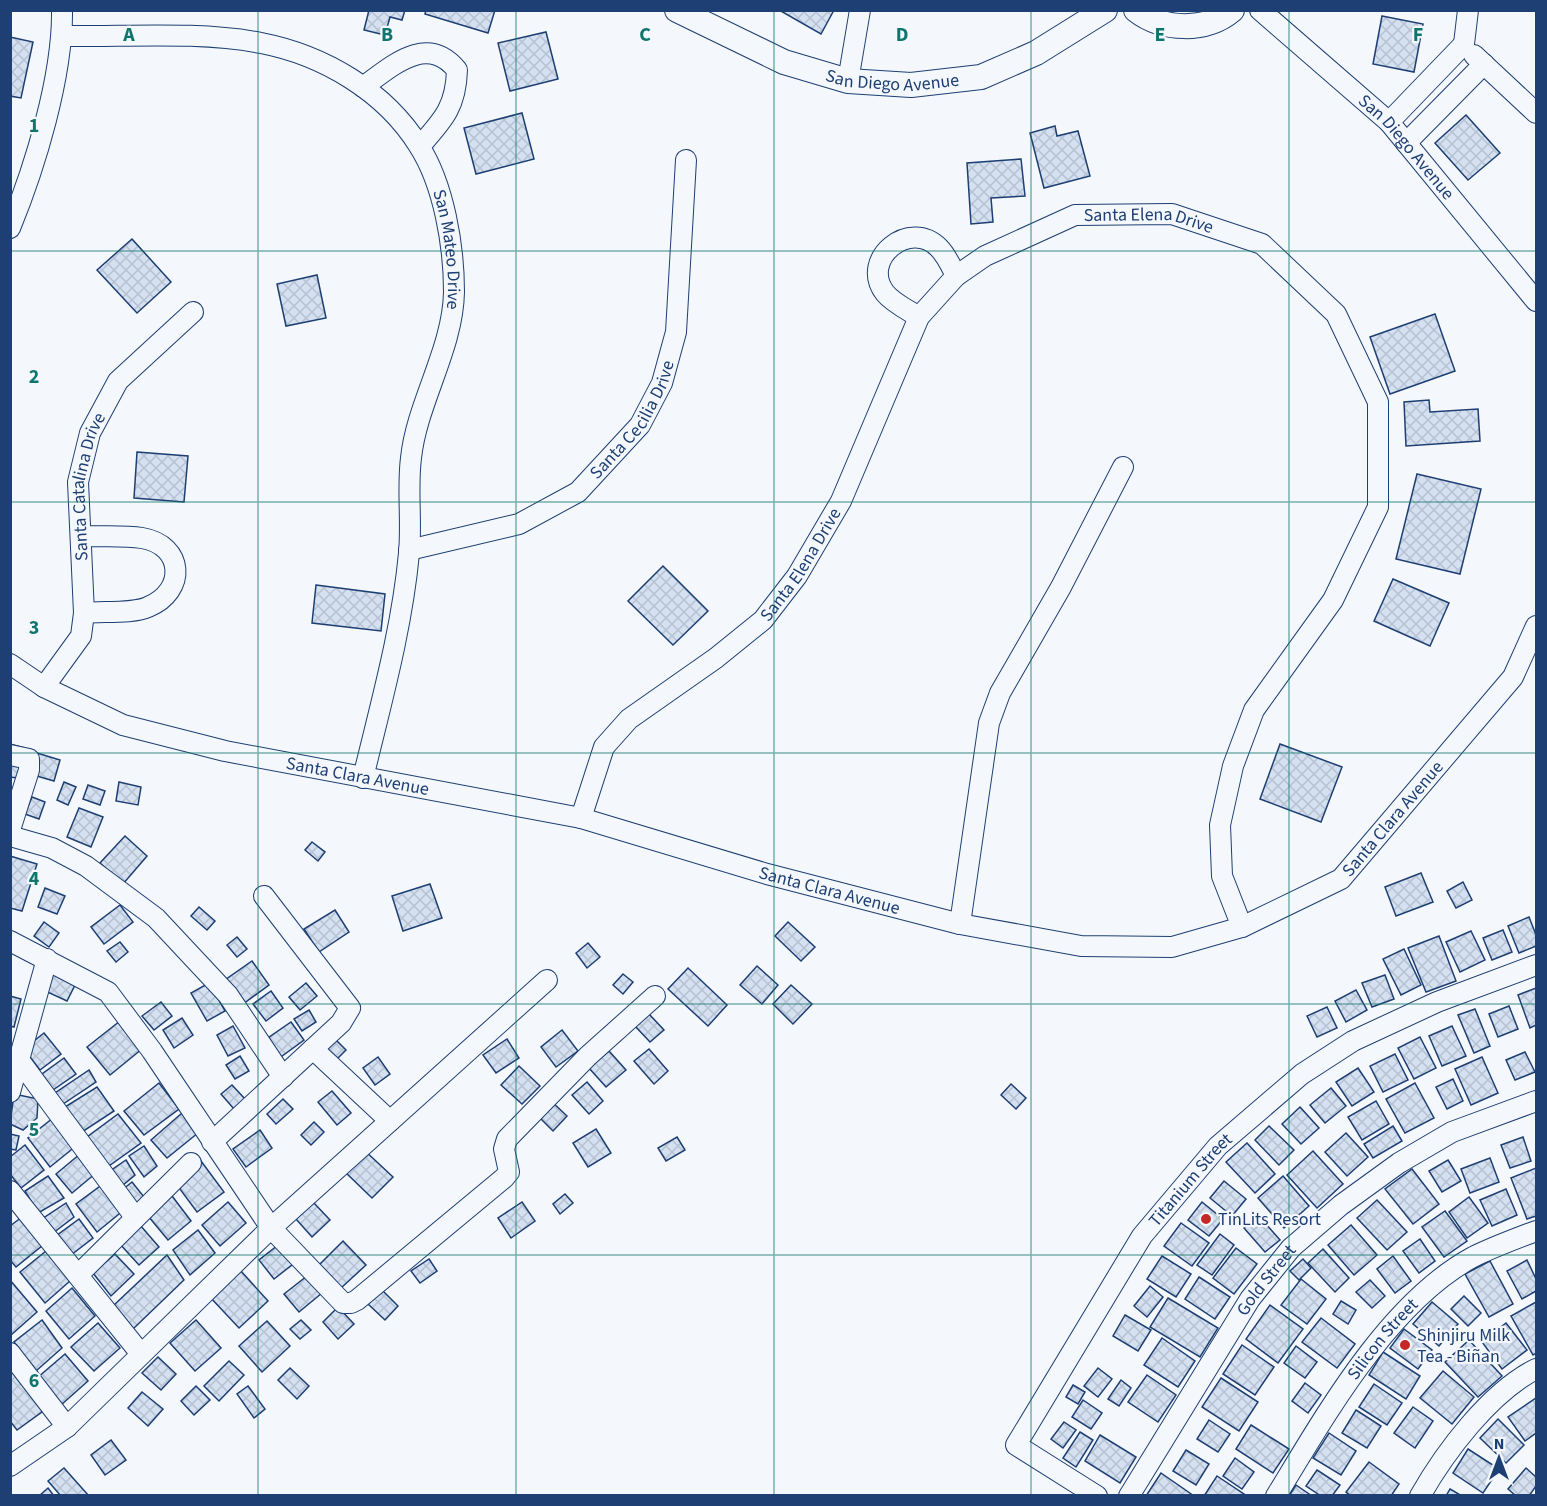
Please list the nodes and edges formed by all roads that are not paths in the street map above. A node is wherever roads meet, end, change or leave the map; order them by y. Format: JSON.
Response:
{"nodes":[{"id":1,"x":62,"y":10,"type":"edge"},
{"id":2,"x":677,"y":10,"type":"edge"},
{"id":3,"x":860,"y":10,"type":"edge"},
{"id":4,"x":1105,"y":10,"type":"edge"},
{"id":5,"x":1136,"y":10,"type":"edge"},
{"id":6,"x":1232,"y":10,"type":"edge"},
{"id":7,"x":1260,"y":10,"type":"edge"},
{"id":8,"x":1468,"y":10,"type":"edge"},
{"id":9,"x":63,"y":36,"type":"junction"},
{"id":10,"x":1464,"y":44,"type":"junction"},
{"id":11,"x":1484,"y":64,"type":"junction"},
{"id":12,"x":848,"y":81,"type":"junction"},
{"id":13,"x":363,"y":87,"type":"junction"},
{"id":14,"x":1536,"y":113,"type":"edge"},
{"id":15,"x":1389,"y":123,"type":"junction"},
{"id":16,"x":1406,"y":143,"type":"junction"},
{"id":17,"x":420,"y":146,"type":"junction"},
{"id":18,"x":686,"y":160,"type":"dead end"},
{"id":19,"x":10,"y":228,"type":"edge"},
{"id":20,"x":956,"y":276,"type":"junction"},
{"id":21,"x":1536,"y":301,"type":"edge"},
{"id":22,"x":193,"y":312,"type":"dead end"},
{"id":23,"x":919,"y":317,"type":"junction"},
{"id":24,"x":1123,"y":467,"type":"dead end"},
{"id":25,"x":82,"y":536,"type":"junction"},
{"id":26,"x":409,"y":550,"type":"junction"},
{"id":27,"x":84,"y":612,"type":"junction"},
{"id":28,"x":1536,"y":626,"type":"edge"},
{"id":29,"x":10,"y":664,"type":"edge"},
{"id":30,"x":44,"y":687,"type":"junction"},
{"id":31,"x":10,"y":755,"type":"edge"},
{"id":32,"x":363,"y":778,"type":"junction"},
{"id":33,"x":581,"y":818,"type":"junction"},
{"id":34,"x":10,"y":830,"type":"edge"},
{"id":35,"x":10,"y":836,"type":"edge"},
{"id":36,"x":264,"y":896,"type":"dead end"},
{"id":37,"x":960,"y":924,"type":"junction"},
{"id":38,"x":1242,"y":927,"type":"junction"},
{"id":39,"x":10,"y":941,"type":"edge"},
{"id":40,"x":47,"y":959,"type":"junction"},
{"id":41,"x":1536,"y":965,"type":"edge"},
{"id":42,"x":547,"y":980,"type":"dead end"},
{"id":43,"x":655,"y":996,"type":"dead end"},
{"id":44,"x":313,"y":1049,"type":"junction"},
{"id":45,"x":19,"y":1060,"type":"junction"},
{"id":46,"x":283,"y":1077,"type":"junction"},
{"id":47,"x":10,"y":1092,"type":"edge"},
{"id":48,"x":1536,"y":1101,"type":"edge"},
{"id":49,"x":390,"y":1121,"type":"junction"},
{"id":50,"x":212,"y":1142,"type":"junction"},
{"id":51,"x":191,"y":1163,"type":"dead end"},
{"id":52,"x":10,"y":1191,"type":"edge"},
{"id":53,"x":135,"y":1218,"type":"junction"},
{"id":54,"x":271,"y":1228,"type":"junction"},
{"id":55,"x":1536,"y":1231,"type":"edge"},
{"id":56,"x":78,"y":1275,"type":"junction"},
{"id":57,"x":10,"y":1353,"type":"edge"},
{"id":58,"x":141,"y":1354,"type":"junction"},
{"id":59,"x":1536,"y":1369,"type":"edge"},
{"id":60,"x":67,"y":1427,"type":"junction"},
{"id":61,"x":10,"y":1466,"type":"edge"},
{"id":62,"x":1097,"y":1496,"type":"edge"},
{"id":63,"x":1129,"y":1496,"type":"edge"},
{"id":64,"x":1276,"y":1496,"type":"edge"},
{"id":65,"x":1420,"y":1496,"type":"edge"}],
"edges":[{"from":1,"to":9,"type":"street"},
{"from":2,"to":12,"type":"street","name":"San Diego Avenue"},
{"from":3,"to":12,"type":"street"},
{"from":4,"to":12,"type":"street","name":"San Diego Avenue"},
{"from":5,"to":6,"type":"street"},
{"from":7,"to":15,"type":"street","name":"San Diego Avenue"},
{"from":8,"to":10,"type":"street"},
{"from":9,"to":13,"type":"street","name":"San Mateo Drive"},
{"from":9,"to":19,"type":"street"},
{"from":10,"to":11,"type":"street"},
{"from":10,"to":15,"type":"street"},
{"from":11,"to":14,"type":"street"},
{"from":11,"to":16,"type":"street"},
{"from":13,"to":17,"type":"street","name":"San Mateo Drive"},
{"from":13,"to":17,"type":"street"},
{"from":15,"to":16,"type":"street","name":"San Diego Avenue"},
{"from":16,"to":21,"type":"street","name":"San Diego Avenue"},
{"from":17,"to":26,"type":"street","name":"San Mateo Drive"},
{"from":18,"to":26,"type":"street","name":"Santa Cecilia Drive"},
{"from":20,"to":23,"type":"street","name":"Santa Elena Drive"},
{"from":20,"to":23,"type":"street"},
{"from":20,"to":38,"type":"street","name":"Santa Elena Drive"},
{"from":22,"to":25,"type":"street","name":"Santa Catalina Drive"},
{"from":23,"to":33,"type":"street","name":"Santa Elena Drive"},
{"from":24,"to":37,"type":"street"},
{"from":25,"to":27,"type":"street","name":"Santa Catalina Drive"},
{"from":25,"to":27,"type":"street"},
{"from":26,"to":32,"type":"street","name":"San Mateo Drive"},
{"from":27,"to":30,"type":"street","name":"Santa Catalina Drive"},
{"from":28,"to":38,"type":"street","name":"Santa Clara Avenue"},
{"from":29,"to":30,"type":"street","name":"Santa Clara Avenue"},
{"from":30,"to":32,"type":"street","name":"Santa Clara Avenue"},
{"from":31,"to":34,"type":"street"},
{"from":32,"to":33,"type":"street","name":"Santa Clara Avenue"},
{"from":33,"to":37,"type":"street","name":"Santa Clara Avenue"},
{"from":35,"to":46,"type":"street"},
{"from":36,"to":44,"type":"street"},
{"from":37,"to":38,"type":"street","name":"Santa Clara Avenue"},
{"from":39,"to":40,"type":"street"},
{"from":40,"to":45,"type":"street"},
{"from":40,"to":50,"type":"street"},
{"from":41,"to":62,"type":"street","name":"Titanium Street"},
{"from":42,"to":49,"type":"street"},
{"from":43,"to":54,"type":"street"},
{"from":44,"to":46,"type":"street"},
{"from":44,"to":49,"type":"street"},
{"from":45,"to":47,"type":"street"},
{"from":45,"to":53,"type":"street"},
{"from":46,"to":50,"type":"street"},
{"from":48,"to":63,"type":"street","name":"Gold Street"},
{"from":49,"to":54,"type":"street"},
{"from":50,"to":54,"type":"street"},
{"from":51,"to":53,"type":"street"},
{"from":52,"to":56,"type":"street"},
{"from":53,"to":56,"type":"street"},
{"from":54,"to":58,"type":"street"},
{"from":55,"to":64,"type":"street","name":"Silicon Street"},
{"from":56,"to":58,"type":"street"},
{"from":57,"to":60,"type":"street"},
{"from":58,"to":60,"type":"street"},
{"from":59,"to":65,"type":"street"},
{"from":60,"to":61,"type":"street"}]}
